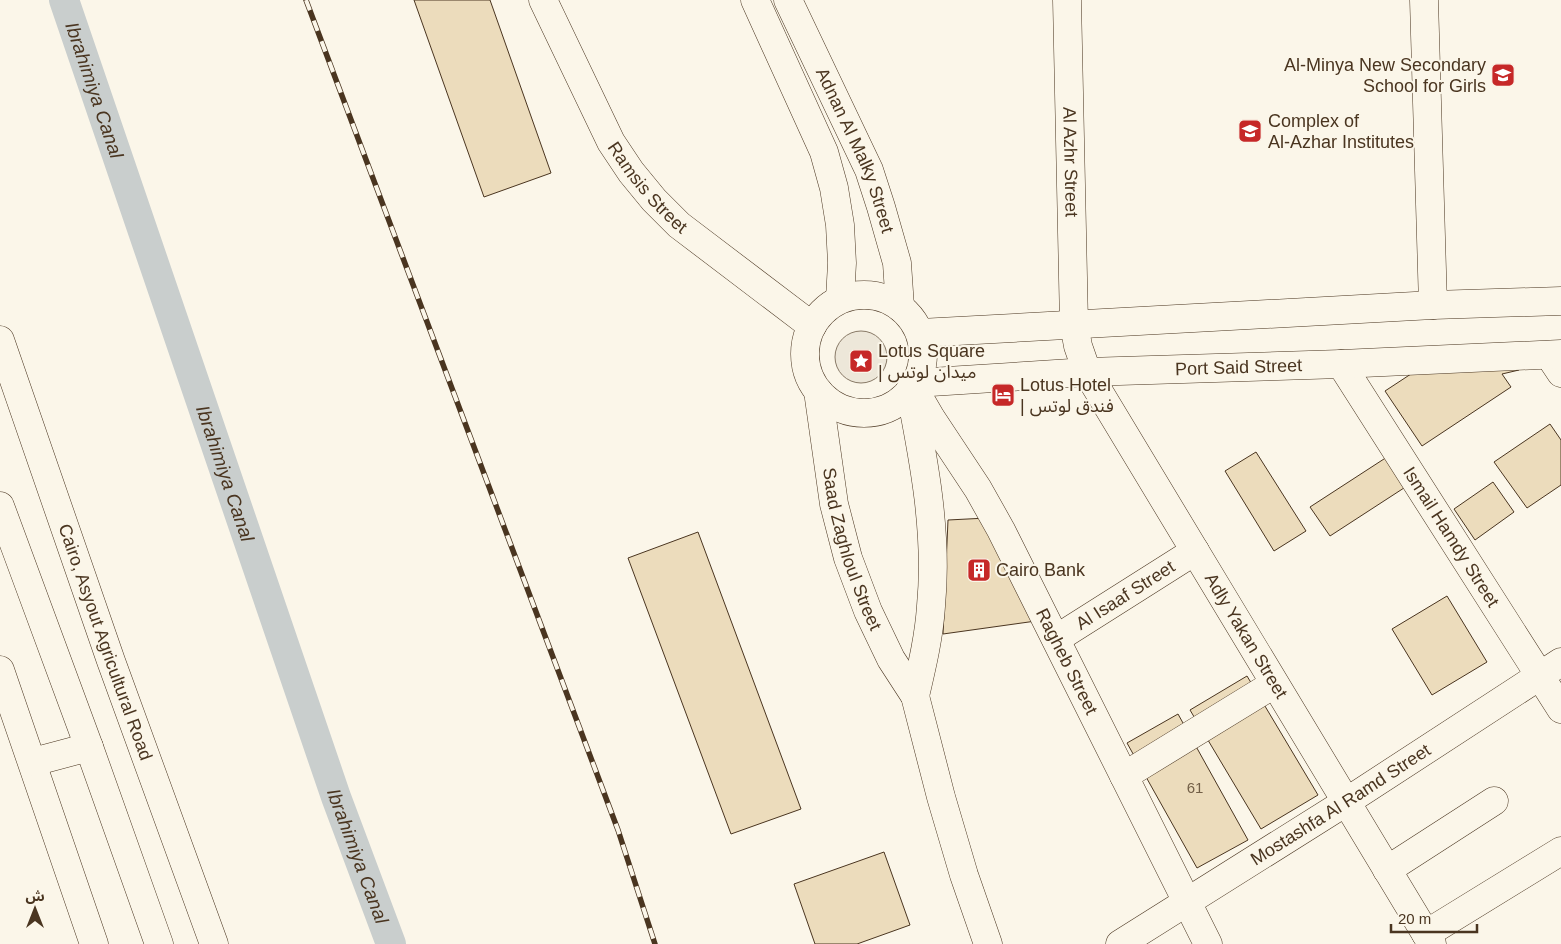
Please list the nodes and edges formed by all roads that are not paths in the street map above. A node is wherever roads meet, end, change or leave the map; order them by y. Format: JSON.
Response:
{"nodes":[{"id":1,"x":542,"y":0,"type":"edge"},
{"id":2,"x":755,"y":0,"type":"edge"},
{"id":3,"x":788,"y":0,"type":"edge"},
{"id":4,"x":1067,"y":0,"type":"edge"},
{"id":5,"x":1424,"y":0,"type":"edge"},
{"id":6,"x":840,"y":299,"type":"junction"},
{"id":7,"x":1561,"y":302,"type":"edge"},
{"id":8,"x":1433,"y":305,"type":"junction"},
{"id":9,"x":900,"y":307,"type":"junction"},
{"id":10,"x":1074,"y":324,"type":"junction"},
{"id":11,"x":812,"y":326,"type":"junction"},
{"id":12,"x":920,"y":333,"type":"junction"},
{"id":13,"x":0,"y":340,"type":"edge"},
{"id":14,"x":1557,"y":361,"type":"edge"},
{"id":15,"x":1341,"y":364,"type":"junction"},
{"id":16,"x":1087,"y":372,"type":"junction"},
{"id":17,"x":913,"y":387,"type":"junction"},
{"id":18,"x":818,"y":391,"type":"junction"},
{"id":19,"x":0,"y":506,"type":"edge"},
{"id":20,"x":1195,"y":552,"type":"junction"},
{"id":21,"x":1056,"y":639,"type":"junction"},
{"id":22,"x":1550,"y":669,"type":"edge"},
{"id":23,"x":0,"y":670,"type":"edge"},
{"id":24,"x":1274,"y":684,"type":"junction"},
{"id":25,"x":915,"y":696,"type":"junction"},
{"id":26,"x":1561,"y":709,"type":"edge"},
{"id":27,"x":89,"y":746,"type":"junction"},
{"id":28,"x":33,"y":762,"type":"junction"},
{"id":29,"x":1124,"y":776,"type":"junction"},
{"id":30,"x":1494,"y":801,"type":"dead end"},
{"id":31,"x":1346,"y":802,"type":"junction"},
{"id":32,"x":1561,"y":851,"type":"edge"},
{"id":33,"x":1387,"y":870,"type":"junction"},
{"id":34,"x":1187,"y":901,"type":"junction"},
{"id":35,"x":1429,"y":939,"type":"edge"},
{"id":36,"x":94,"y":944,"type":"edge"},
{"id":37,"x":159,"y":944,"type":"edge"},
{"id":38,"x":214,"y":944,"type":"edge"},
{"id":39,"x":988,"y":944,"type":"edge"},
{"id":40,"x":1120,"y":944,"type":"edge"},
{"id":41,"x":1208,"y":944,"type":"edge"}],
"edges":[{"from":1,"to":11,"type":"main road","name":"Ramsis Street"},
{"from":2,"to":6,"type":"main road","name":"Adnan Al Malky Street"},
{"from":3,"to":9,"type":"main road","name":"Adnan Al Malky Street"},
{"from":4,"to":10,"type":"main road","name":"Al Azhr Street"},
{"from":5,"to":8,"type":"main road"},
{"from":6,"to":9,"type":"main road"},
{"from":6,"to":11,"type":"main road"},
{"from":7,"to":8,"type":"main road"},
{"from":8,"to":10,"type":"main road"},
{"from":9,"to":12,"type":"main road"},
{"from":10,"to":12,"type":"main road"},
{"from":10,"to":16,"type":"main road","name":"Adly Yakan Street"},
{"from":11,"to":18,"type":"main road"},
{"from":12,"to":17,"type":"main road"},
{"from":13,"to":38,"type":"main road","name":"Cairo, Asyout Agricultural Road"},
{"from":14,"to":15,"type":"main road","name":"Port Said Street"},
{"from":15,"to":16,"type":"main road","name":"Port Said Street"},
{"from":15,"to":22,"type":"main road","name":"Ismail Hamdy Street"},
{"from":16,"to":17,"type":"main road","name":"Port Said Street"},
{"from":16,"to":20,"type":"main road","name":"Adly Yakan Street"},
{"from":17,"to":18,"type":"main road"},
{"from":17,"to":21,"type":"main road","name":"Ragheb Street"},
{"from":17,"to":25,"type":"main road","name":"Saad Zaghloul Street"},
{"from":18,"to":25,"type":"main road","name":"Saad Zaghloul Street"},
{"from":19,"to":27,"type":"main road"},
{"from":20,"to":21,"type":"main road","name":"Al Isaaf Street"},
{"from":20,"to":24,"type":"main road","name":"Adly Yakan Street"},
{"from":21,"to":29,"type":"main road","name":"Ragheb Street"},
{"from":22,"to":26,"type":"main road","name":"Ismail Hamdy Street"},
{"from":22,"to":31,"type":"main road","name":"Mostashfa Al Ramd Street"},
{"from":23,"to":28,"type":"main road"},
{"from":24,"to":29,"type":"main road"},
{"from":24,"to":31,"type":"main road","name":"Adly Yakan Street"},
{"from":25,"to":39,"type":"main road","name":"Saad Zaghloul Street"},
{"from":27,"to":28,"type":"main road"},
{"from":27,"to":37,"type":"main road"},
{"from":28,"to":36,"type":"main road"},
{"from":29,"to":34,"type":"main road","name":"Ragheb Street"},
{"from":30,"to":33,"type":"main road"},
{"from":31,"to":33,"type":"main road","name":"Adly Yakan Street"},
{"from":31,"to":34,"type":"main road","name":"Mostashfa Al Ramd Street"},
{"from":32,"to":35,"type":"main road"},
{"from":33,"to":35,"type":"main road","name":"Adly Yakan Street"},
{"from":34,"to":40,"type":"main road","name":"Mostashfa Al Ramd Street"},
{"from":34,"to":41,"type":"main road","name":"Ragheb Street"}]}
